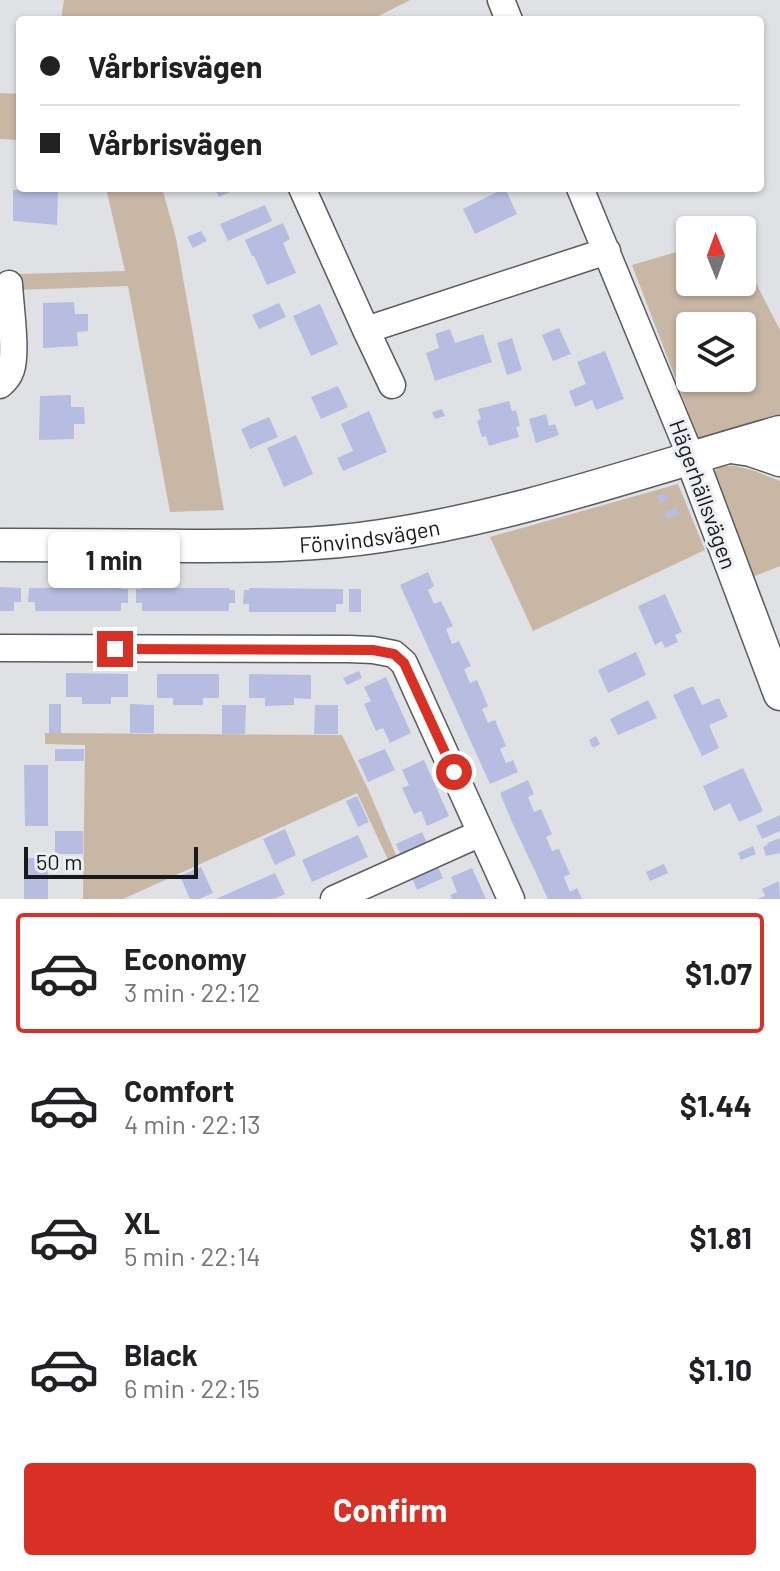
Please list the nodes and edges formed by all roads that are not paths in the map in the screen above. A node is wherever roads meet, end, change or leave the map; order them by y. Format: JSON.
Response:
{"nodes":[{"id":1,"x":304,"y":192,"type":"edge"},
{"id":2,"x":582,"y":192,"type":"edge"},
{"id":3,"x":607,"y":251,"type":"junction"},
{"id":4,"x":9,"y":284,"type":"dead end"},
{"id":5,"x":366,"y":330,"type":"junction"},
{"id":6,"x":0,"y":385,"type":"edge"},
{"id":7,"x":392,"y":385,"type":"dead end"},
{"id":8,"x":780,"y":432,"type":"edge"},
{"id":9,"x":728,"y":447,"type":"junction"},
{"id":10,"x":691,"y":457,"type":"junction"},
{"id":11,"x":780,"y":460,"type":"edge"},
{"id":12,"x":0,"y":545,"type":"edge"},
{"id":13,"x":0,"y":650,"type":"edge"},
{"id":14,"x":780,"y":694,"type":"edge"},
{"id":15,"x":481,"y":833,"type":"junction"},
{"id":16,"x":334,"y":899,"type":"edge"},
{"id":17,"x":511,"y":899,"type":"edge"}],
"edges":[{"from":1,"to":5,"type":"street"},
{"from":2,"to":3,"type":"street","name":"Hägerhällsvägen"},
{"from":3,"to":5,"type":"street"},
{"from":3,"to":10,"type":"street","name":"Hägerhällsvägen"},
{"from":4,"to":6,"type":"street"},
{"from":5,"to":7,"type":"street"},
{"from":8,"to":9,"type":"street","name":"Fönvindsvägen"},
{"from":9,"to":10,"type":"street","name":"Fönvindsvägen"},
{"from":9,"to":11,"type":"street","name":"Fönvindsvägen"},
{"from":10,"to":12,"type":"street","name":"Fönvindsvägen"},
{"from":10,"to":14,"type":"street","name":"Hägerhällsvägen"},
{"from":13,"to":15,"type":"street"},
{"from":15,"to":16,"type":"street"},
{"from":15,"to":17,"type":"street"}]}
